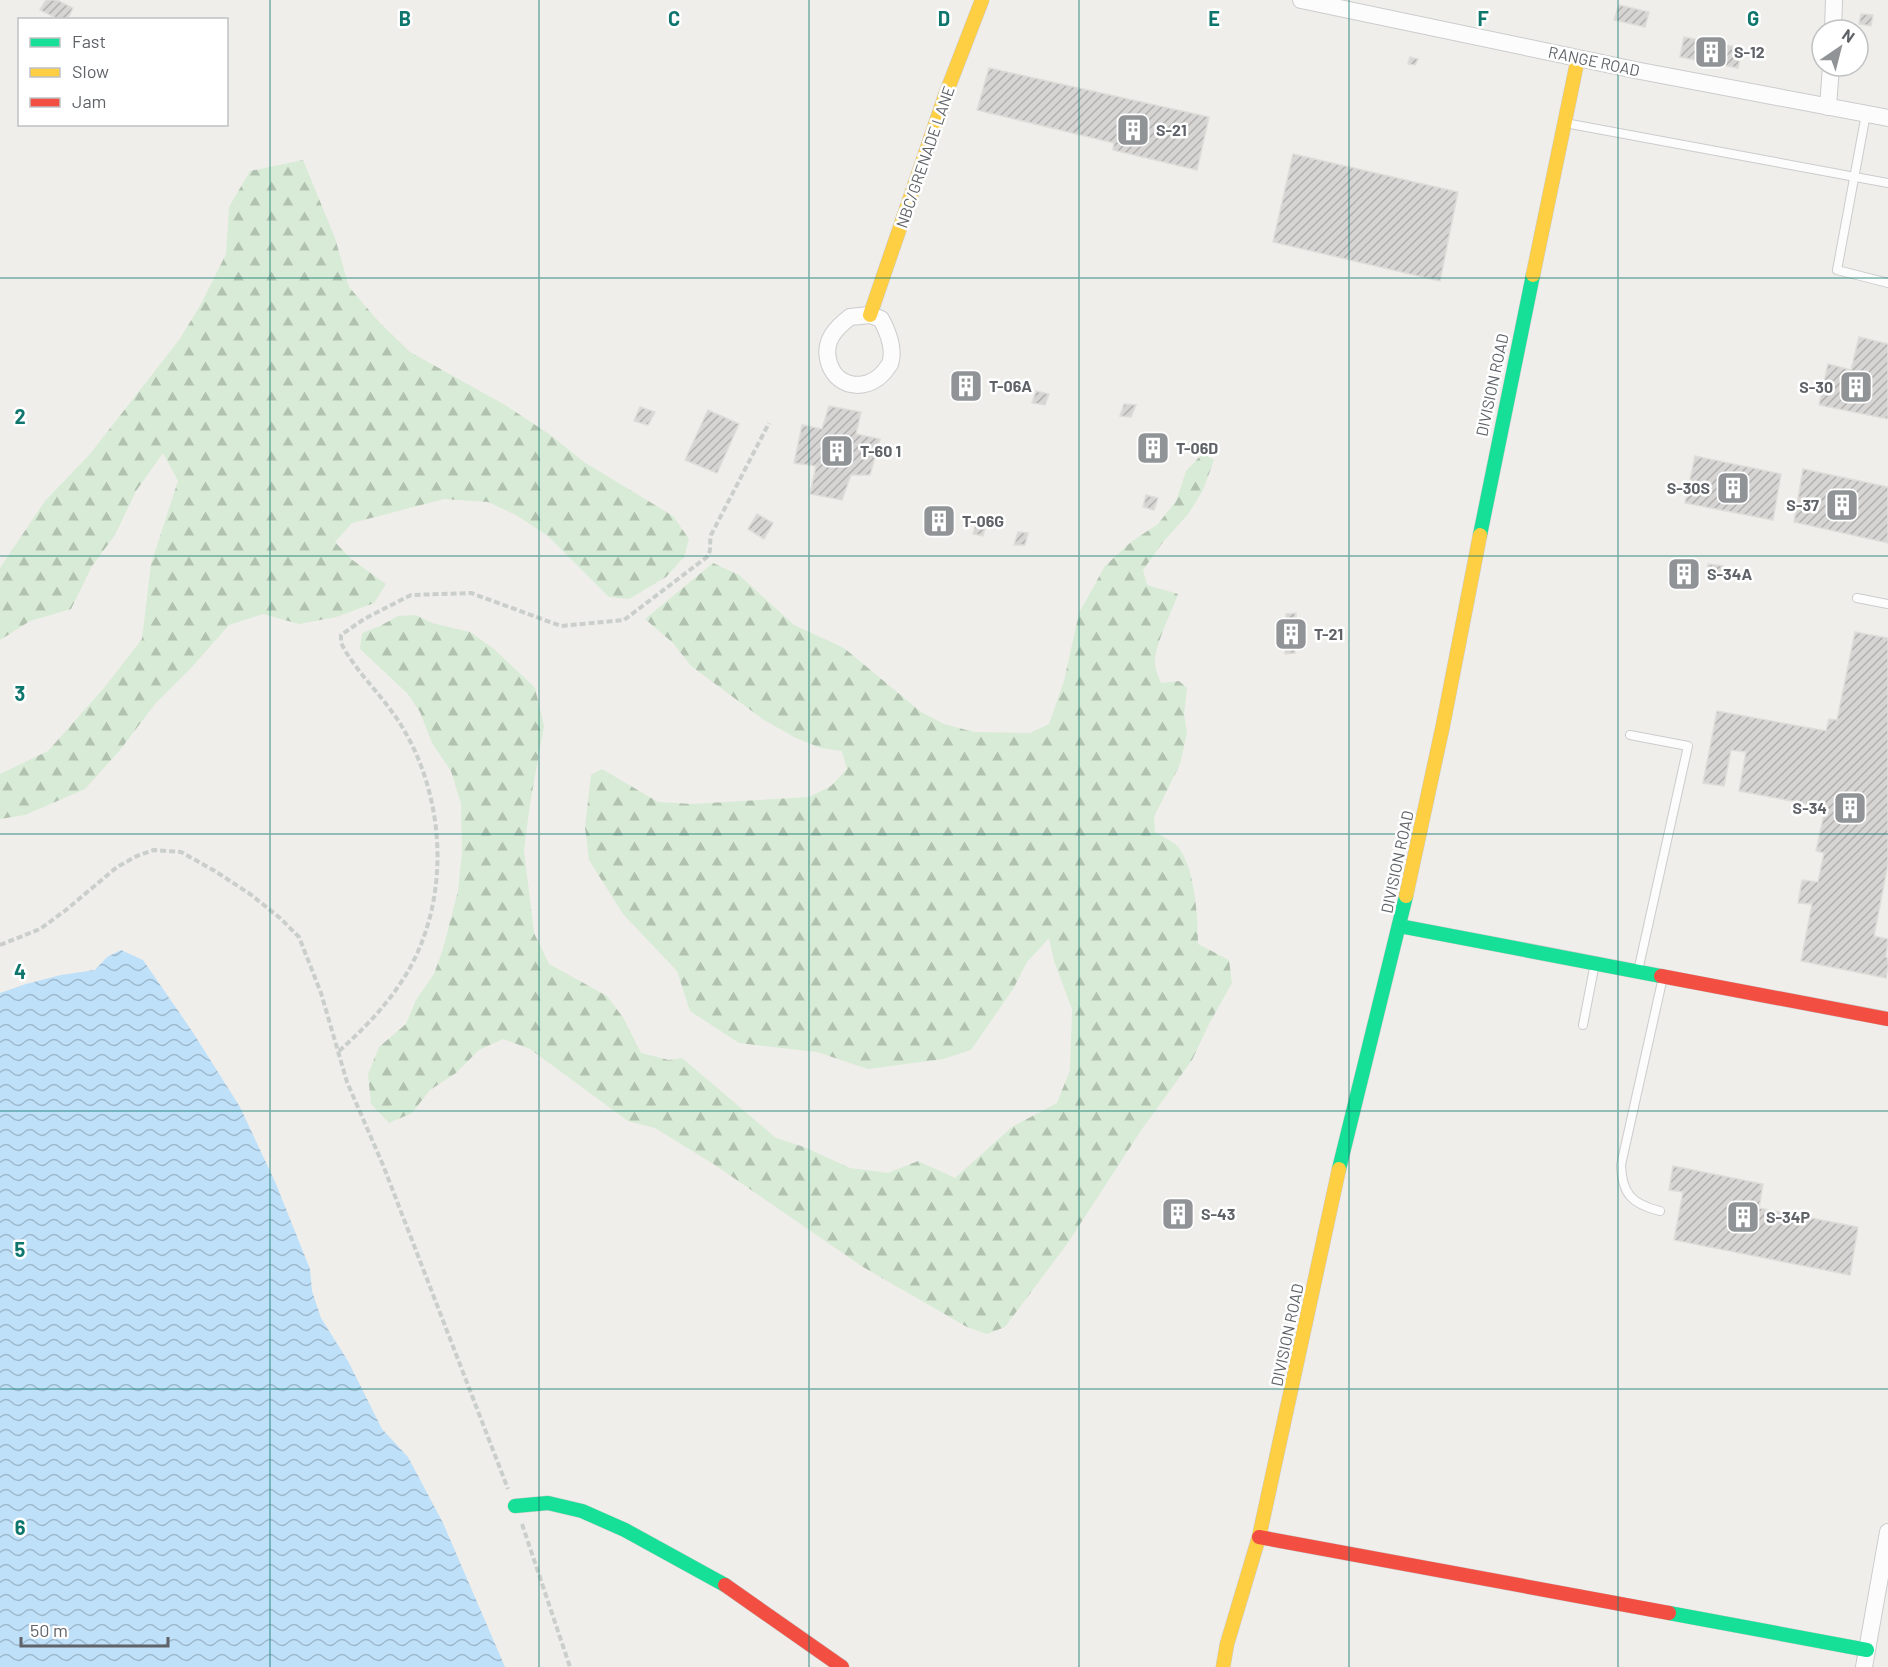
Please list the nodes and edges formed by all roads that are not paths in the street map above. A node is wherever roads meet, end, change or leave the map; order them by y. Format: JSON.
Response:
{"nodes":[{"id":1,"x":982,"y":0,"type":"edge"},
{"id":2,"x":1301,"y":0,"type":"edge"},
{"id":3,"x":1834,"y":0,"type":"edge"},
{"id":4,"x":1833,"y":18,"type":"edge"},
{"id":5,"x":1578,"y":58,"type":"junction"},
{"id":6,"x":1830,"y":78,"type":"edge"},
{"id":7,"x":1828,"y":107,"type":"junction"},
{"id":8,"x":1866,"y":114,"type":"junction"},
{"id":9,"x":1888,"y":118,"type":"edge"},
{"id":10,"x":1564,"y":123,"type":"junction"},
{"id":11,"x":1856,"y":178,"type":"junction"},
{"id":12,"x":1888,"y":183,"type":"edge"},
{"id":13,"x":1888,"y":283,"type":"edge"},
{"id":14,"x":870,"y":315,"type":"junction"},
{"id":15,"x":1857,"y":598,"type":"dead end"},
{"id":16,"x":1888,"y":604,"type":"edge"},
{"id":17,"x":1630,"y":735,"type":"dead end"},
{"id":18,"x":1400,"y":926,"type":"junction"},
{"id":19,"x":1595,"y":963,"type":"junction"},
{"id":20,"x":1638,"y":971,"type":"junction"},
{"id":21,"x":1664,"y":976,"type":"junction"},
{"id":22,"x":1888,"y":1020,"type":"edge"},
{"id":23,"x":1583,"y":1025,"type":"dead end"},
{"id":24,"x":1660,"y":1210,"type":"dead end"},
{"id":25,"x":515,"y":1506,"type":"road end"},
{"id":26,"x":1888,"y":1532,"type":"edge"},
{"id":27,"x":1259,"y":1537,"type":"junction"},
{"id":28,"x":1865,"y":1659,"type":"edge"},
{"id":29,"x":842,"y":1667,"type":"edge"},
{"id":30,"x":1223,"y":1667,"type":"edge"}],
"edges":[{"from":1,"to":14,"type":"street","name":"NBC/GRENADE LANE"},
{"from":2,"to":5,"type":"street","name":"RANGE ROAD"},
{"from":3,"to":4,"type":"street"},
{"from":5,"to":7,"type":"street","name":"RANGE ROAD"},
{"from":5,"to":10,"type":"street","name":"DIVISION ROAD"},
{"from":6,"to":7,"type":"street"},
{"from":7,"to":8,"type":"street","name":"RANGE ROAD"},
{"from":8,"to":9,"type":"street","name":"RANGE ROAD"},
{"from":8,"to":11,"type":"lane"},
{"from":10,"to":11,"type":"lane"},
{"from":10,"to":18,"type":"street","name":"DIVISION ROAD"},
{"from":11,"to":12,"type":"lane"},
{"from":11,"to":13,"type":"lane"},
{"from":14,"to":14,"type":"street"},
{"from":15,"to":16,"type":"lane"},
{"from":17,"to":20,"type":"lane"},
{"from":18,"to":19,"type":"street"},
{"from":18,"to":27,"type":"street","name":"DIVISION ROAD"},
{"from":19,"to":20,"type":"street"},
{"from":19,"to":23,"type":"lane"},
{"from":20,"to":21,"type":"street"},
{"from":21,"to":22,"type":"street"},
{"from":21,"to":24,"type":"lane"},
{"from":25,"to":29,"type":"street"},
{"from":26,"to":28,"type":"street"},
{"from":27,"to":28,"type":"street"},
{"from":27,"to":30,"type":"street","name":"DIVISION ROAD"}]}
